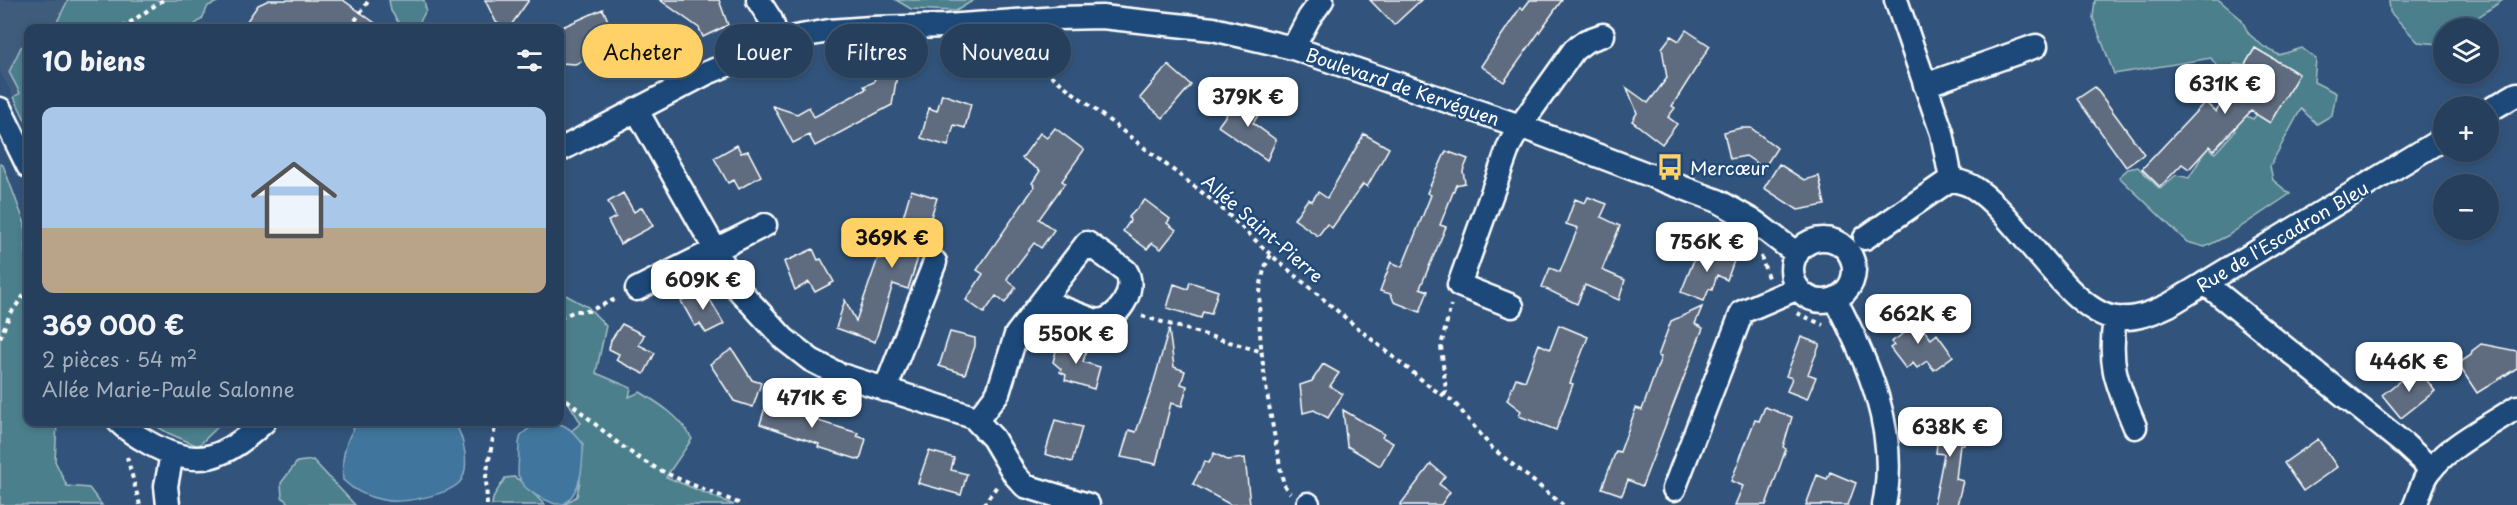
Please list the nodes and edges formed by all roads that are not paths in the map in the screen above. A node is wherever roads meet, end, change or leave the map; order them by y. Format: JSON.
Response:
{"nodes":[{"id":1,"x":758,"y":0,"type":"edge"},
{"id":2,"x":1322,"y":0,"type":"edge"},
{"id":3,"x":1896,"y":0,"type":"edge"},
{"id":4,"x":1017,"y":20,"type":"edge"},
{"id":5,"x":772,"y":24,"type":"edge"},
{"id":6,"x":813,"y":35,"type":"edge"},
{"id":7,"x":1603,"y":35,"type":"dead end"},
{"id":8,"x":2036,"y":46,"type":"dead end"},
{"id":9,"x":1293,"y":48,"type":"junction"},
{"id":10,"x":715,"y":70,"type":"edge"},
{"id":11,"x":1925,"y":85,"type":"junction"},
{"id":12,"x":2517,"y":94,"type":"edge"},
{"id":13,"x":2499,"y":105,"type":"edge"},
{"id":14,"x":0,"y":109,"type":"edge"},
{"id":15,"x":636,"y":109,"type":"junction"},
{"id":16,"x":1520,"y":126,"type":"junction"},
{"id":17,"x":2433,"y":145,"type":"edge"},
{"id":18,"x":564,"y":148,"type":"edge"},
{"id":19,"x":24,"y":158,"type":"edge"},
{"id":20,"x":1952,"y":179,"type":"junction"},
{"id":21,"x":765,"y":225,"type":"dead end"},
{"id":22,"x":1866,"y":238,"type":"dead end"},
{"id":23,"x":715,"y":250,"type":"junction"},
{"id":24,"x":1797,"y":254,"type":"junction"},
{"id":25,"x":935,"y":262,"type":"dead end"},
{"id":26,"x":2205,"y":283,"type":"junction"},
{"id":27,"x":1798,"y":288,"type":"junction"},
{"id":28,"x":637,"y":289,"type":"road end"},
{"id":29,"x":1835,"y":299,"type":"junction"},
{"id":30,"x":1043,"y":301,"type":"junction"},
{"id":31,"x":1512,"y":306,"type":"dead end"},
{"id":32,"x":2115,"y":318,"type":"junction"},
{"id":33,"x":885,"y":390,"type":"junction"},
{"id":34,"x":2517,"y":407,"type":"edge"},
{"id":35,"x":977,"y":420,"type":"junction"},
{"id":36,"x":124,"y":426,"type":"edge"},
{"id":37,"x":260,"y":426,"type":"edge"},
{"id":38,"x":2135,"y":427,"type":"dead end"},
{"id":39,"x":172,"y":454,"type":"junction"},
{"id":40,"x":2431,"y":469,"type":"junction"},
{"id":41,"x":1674,"y":489,"type":"dead end"},
{"id":42,"x":168,"y":505,"type":"edge"},
{"id":43,"x":1088,"y":505,"type":"edge"},
{"id":44,"x":1884,"y":505,"type":"edge"},
{"id":45,"x":2415,"y":505,"type":"edge"}],
"edges":[{"from":1,"to":5,"type":"street"},
{"from":2,"to":9,"type":"street"},
{"from":3,"to":11,"type":"street"},
{"from":4,"to":6,"type":"street","name":"Boulevard de Kervéguen"},
{"from":4,"to":9,"type":"street","name":"Boulevard de Kervéguen"},
{"from":7,"to":16,"type":"street","name":"Boulevard de Kervéguen"},
{"from":8,"to":11,"type":"street"},
{"from":9,"to":16,"type":"street","name":"Boulevard de Kervéguen"},
{"from":10,"to":15,"type":"street","name":"Boulevard de Kervéguen"},
{"from":11,"to":20,"type":"street"},
{"from":12,"to":13,"type":"street"},
{"from":14,"to":19,"type":"street"},
{"from":15,"to":18,"type":"street","name":"Boulevard de Kervéguen"},
{"from":15,"to":23,"type":"street"},
{"from":16,"to":24,"type":"street","name":"Boulevard de Kervéguen"},
{"from":16,"to":31,"type":"street"},
{"from":17,"to":26,"type":"street","name":"Rue de l'Escadron Bleu"},
{"from":20,"to":22,"type":"street"},
{"from":20,"to":32,"type":"street","name":"Rue de l'Escadron Bleu"},
{"from":21,"to":23,"type":"street"},
{"from":23,"to":28,"type":"street"},
{"from":23,"to":33,"type":"street"},
{"from":24,"to":27,"type":"street"},
{"from":24,"to":29,"type":"street"},
{"from":25,"to":33,"type":"street"},
{"from":26,"to":32,"type":"street","name":"Rue de l'Escadron Bleu"},
{"from":26,"to":40,"type":"street"},
{"from":27,"to":29,"type":"street"},
{"from":27,"to":41,"type":"street"},
{"from":29,"to":44,"type":"street"},
{"from":30,"to":30,"type":"street"},
{"from":30,"to":35,"type":"street"},
{"from":32,"to":38,"type":"street"},
{"from":33,"to":35,"type":"street"},
{"from":34,"to":40,"type":"street"},
{"from":35,"to":43,"type":"street"},
{"from":36,"to":39,"type":"street"},
{"from":37,"to":39,"type":"street"},
{"from":39,"to":42,"type":"street"},
{"from":40,"to":45,"type":"street"}]}
